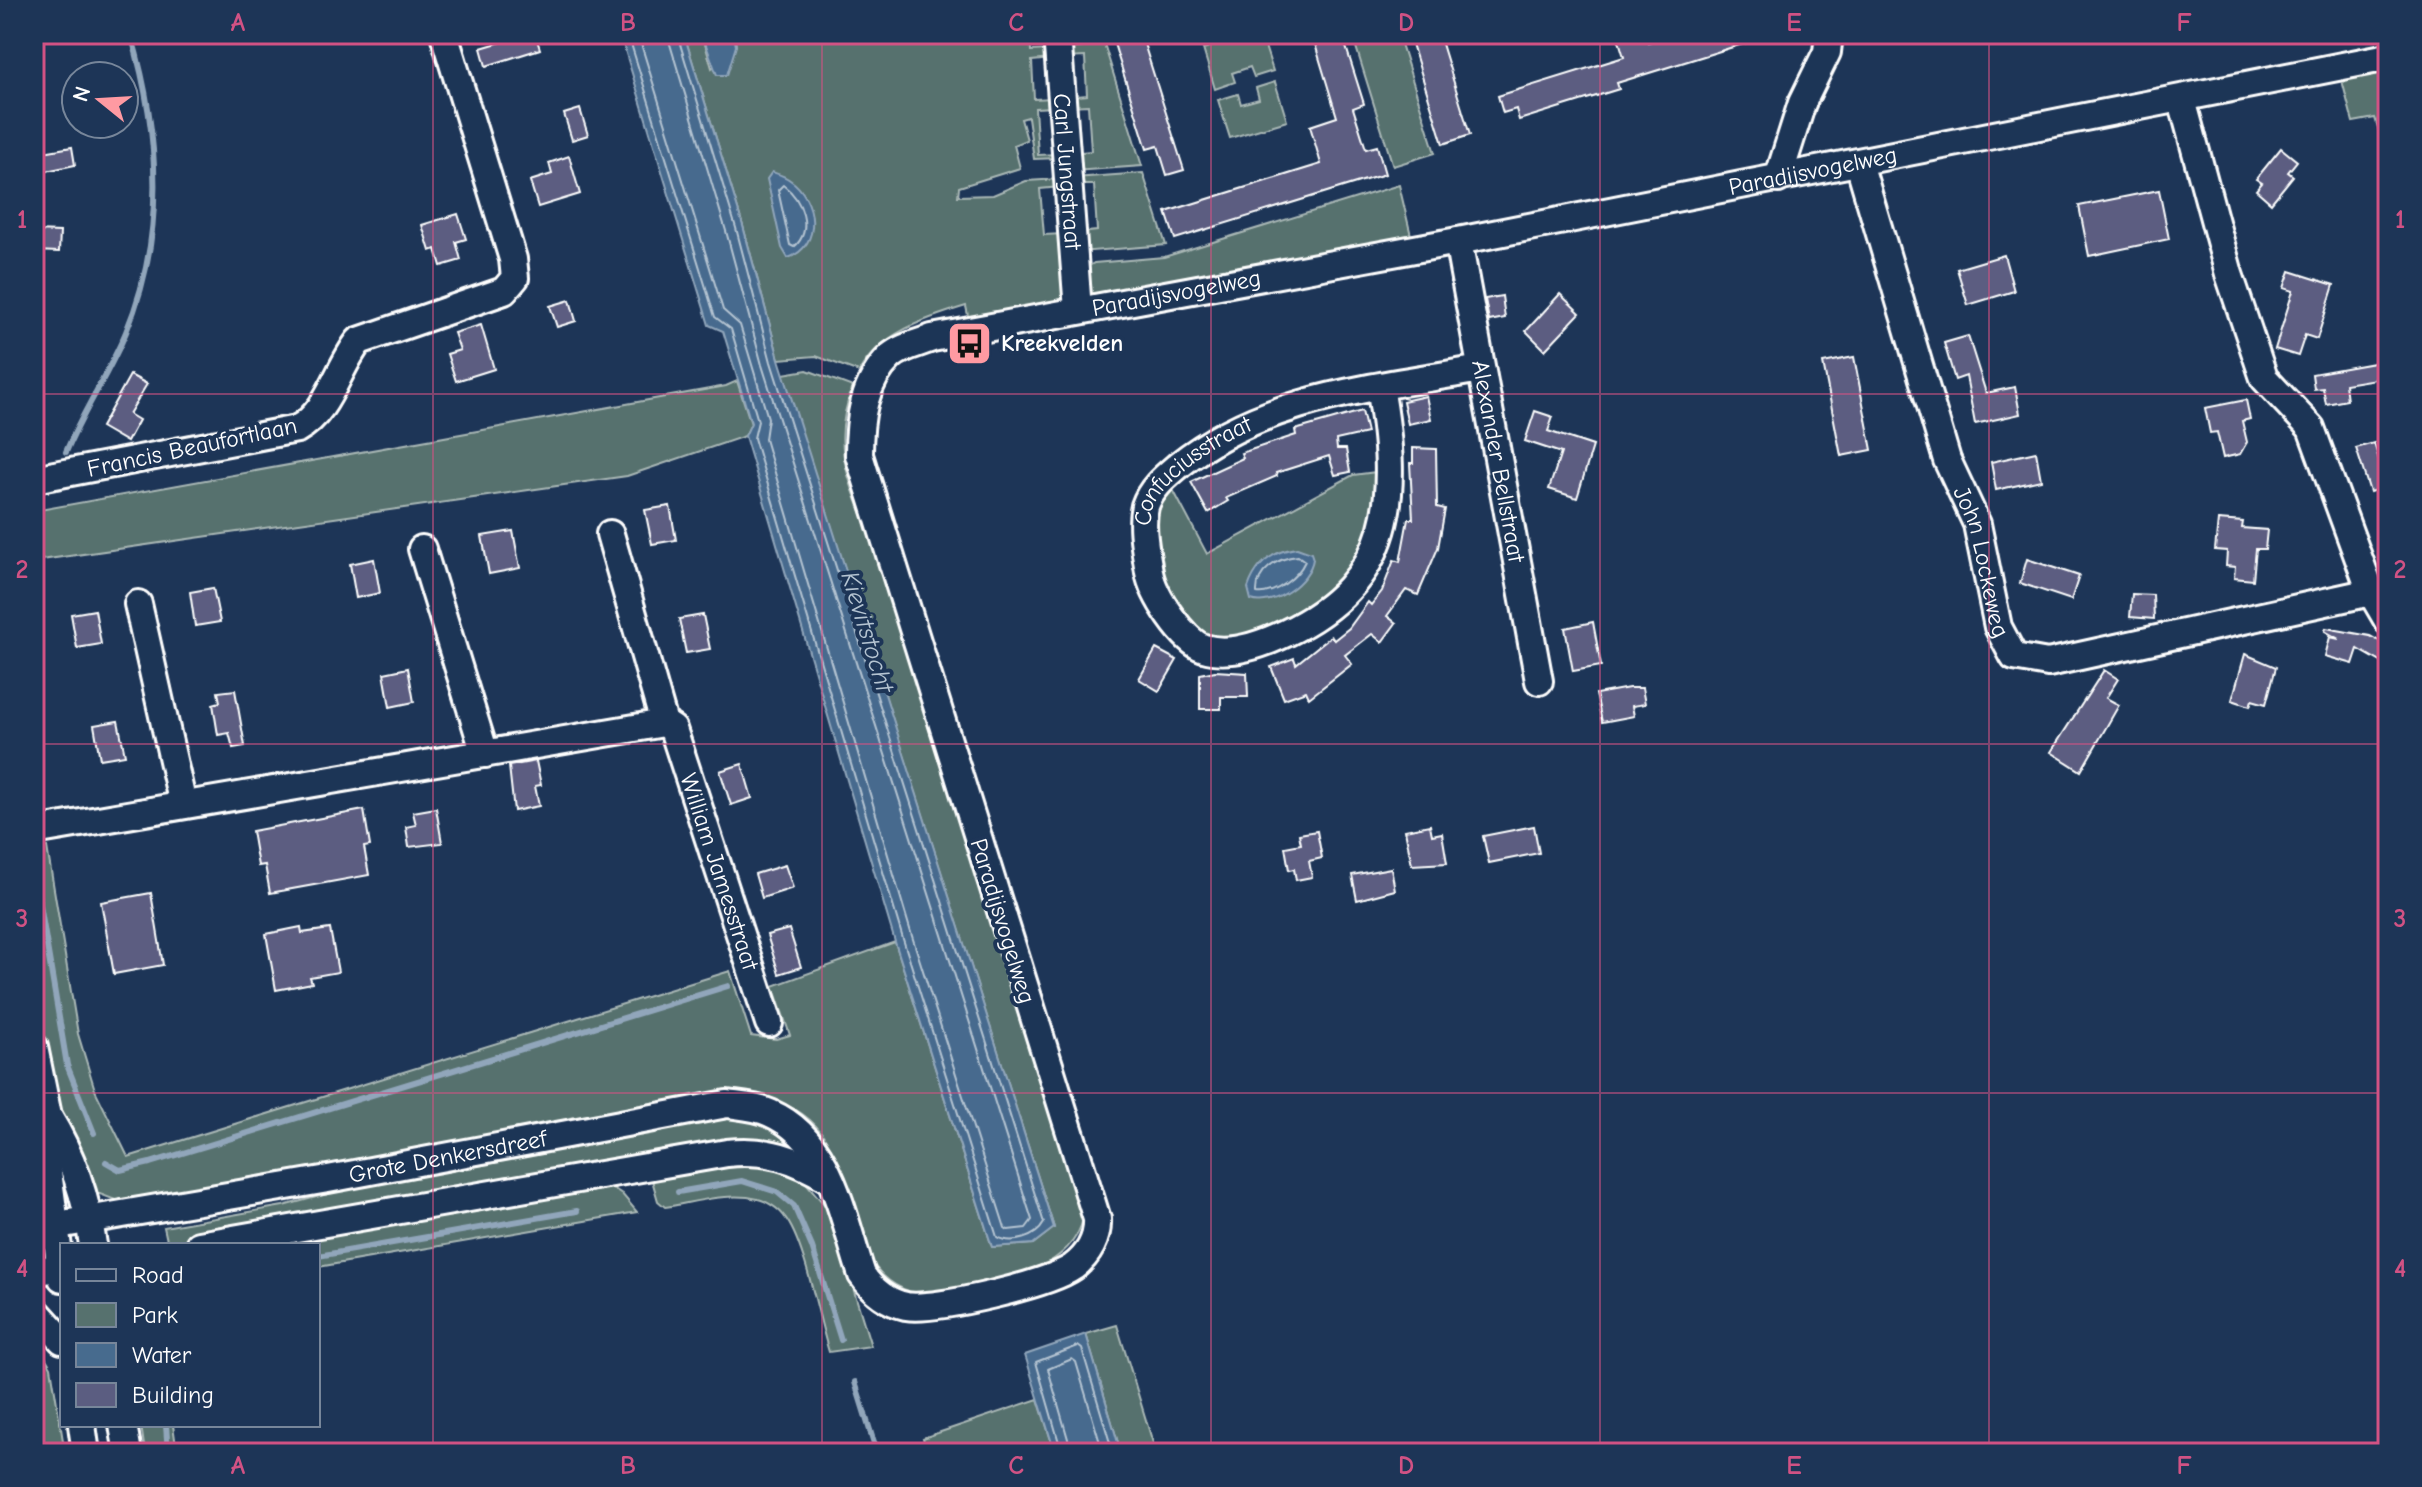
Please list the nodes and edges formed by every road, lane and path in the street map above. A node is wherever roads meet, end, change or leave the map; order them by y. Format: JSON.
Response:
{"nodes":[{"id":1,"x":444,"y":34,"type":"edge"},
{"id":2,"x":1057,"y":34,"type":"edge"},
{"id":3,"x":1829,"y":34,"type":"edge"},
{"id":4,"x":2388,"y":57,"type":"edge"},
{"id":5,"x":2182,"y":100,"type":"junction"},
{"id":6,"x":1859,"y":163,"type":"junction"},
{"id":7,"x":1778,"y":179,"type":"junction"},
{"id":8,"x":1458,"y":241,"type":"junction"},
{"id":9,"x":1078,"y":310,"type":"junction"},
{"id":10,"x":1481,"y":369,"type":"junction"},
{"id":11,"x":1380,"y":387,"type":"junction"},
{"id":12,"x":34,"y":479,"type":"edge"},
{"id":13,"x":610,"y":534,"type":"dead end"},
{"id":14,"x":422,"y":549,"type":"dead end"},
{"id":15,"x":2371,"y":592,"type":"junction"},
{"id":16,"x":138,"y":604,"type":"dead end"},
{"id":17,"x":2388,"y":621,"type":"edge"},
{"id":18,"x":1539,"y":681,"type":"dead end"},
{"id":19,"x":664,"y":723,"type":"junction"},
{"id":20,"x":485,"y":754,"type":"junction"},
{"id":21,"x":183,"y":805,"type":"junction"},
{"id":22,"x":34,"y":831,"type":"edge"},
{"id":23,"x":769,"y":1023,"type":"dead end"},
{"id":24,"x":34,"y":1047,"type":"edge"},
{"id":25,"x":48,"y":1116,"type":"junction"},
{"id":26,"x":829,"y":1179,"type":"junction"},
{"id":27,"x":44,"y":1227,"type":"edge"},
{"id":28,"x":91,"y":1232,"type":"edge"},
{"id":29,"x":210,"y":1243,"type":"edge"},
{"id":30,"x":1088,"y":1252,"type":"joint"},
{"id":31,"x":60,"y":1266,"type":"edge"},
{"id":32,"x":34,"y":1271,"type":"edge"},
{"id":33,"x":60,"y":1271,"type":"edge"},
{"id":34,"x":34,"y":1309,"type":"edge"},
{"id":35,"x":60,"y":1338,"type":"edge"},
{"id":36,"x":82,"y":1427,"type":"edge"},
{"id":37,"x":123,"y":1427,"type":"edge"},
{"id":38,"x":86,"y":1453,"type":"edge"},
{"id":39,"x":128,"y":1453,"type":"edge"}],
"edges":[{"from":1,"to":12,"type":"street","name":"Francis Beaufortlaan"},
{"from":2,"to":9,"type":"street","name":"Carl Jungstraat"},
{"from":3,"to":7,"type":"street"},
{"from":4,"to":5,"type":"street","name":"Paradijsvogelweg"},
{"from":5,"to":6,"type":"street","name":"Paradijsvogelweg"},
{"from":5,"to":15,"type":"street"},
{"from":6,"to":7,"type":"street","name":"Paradijsvogelweg"},
{"from":6,"to":15,"type":"street","name":"John Lockeweg"},
{"from":7,"to":8,"type":"street","name":"Paradijsvogelweg"},
{"from":8,"to":9,"type":"street","name":"Paradijsvogelweg"},
{"from":8,"to":10,"type":"street","name":"Alexander Bellstraat"},
{"from":9,"to":30,"type":"street","name":"Paradijsvogelweg"},
{"from":10,"to":11,"type":"street","name":"Confuciusstraat"},
{"from":10,"to":18,"type":"street","name":"Alexander Bellstraat"},
{"from":11,"to":11,"type":"street","name":"Confuciusstraat"},
{"from":13,"to":19,"type":"street","name":"William Jamesstraat"},
{"from":14,"to":20,"type":"street"},
{"from":15,"to":17,"type":"street"},
{"from":16,"to":21,"type":"street"},
{"from":19,"to":20,"type":"street"},
{"from":19,"to":23,"type":"street","name":"William Jamesstraat"},
{"from":20,"to":21,"type":"street"},
{"from":21,"to":22,"type":"street"},
{"from":24,"to":25,"type":"street"},
{"from":25,"to":27,"type":"street"},
{"from":25,"to":28,"type":"street"},
{"from":26,"to":28,"type":"street","name":"Grote Denkersdreef"},
{"from":26,"to":29,"type":"street","name":"Grote Denkersdreef"},
{"from":26,"to":30,"type":"street","name":"Grote Denkersdreef"},
{"from":27,"to":28,"type":"street","name":"Grote Denkersdreef"},
{"from":27,"to":31,"type":"street"},
{"from":32,"to":33,"type":"street"},
{"from":34,"to":35,"type":"street"},
{"from":36,"to":38,"type":"street"},
{"from":37,"to":39,"type":"street"}]}
